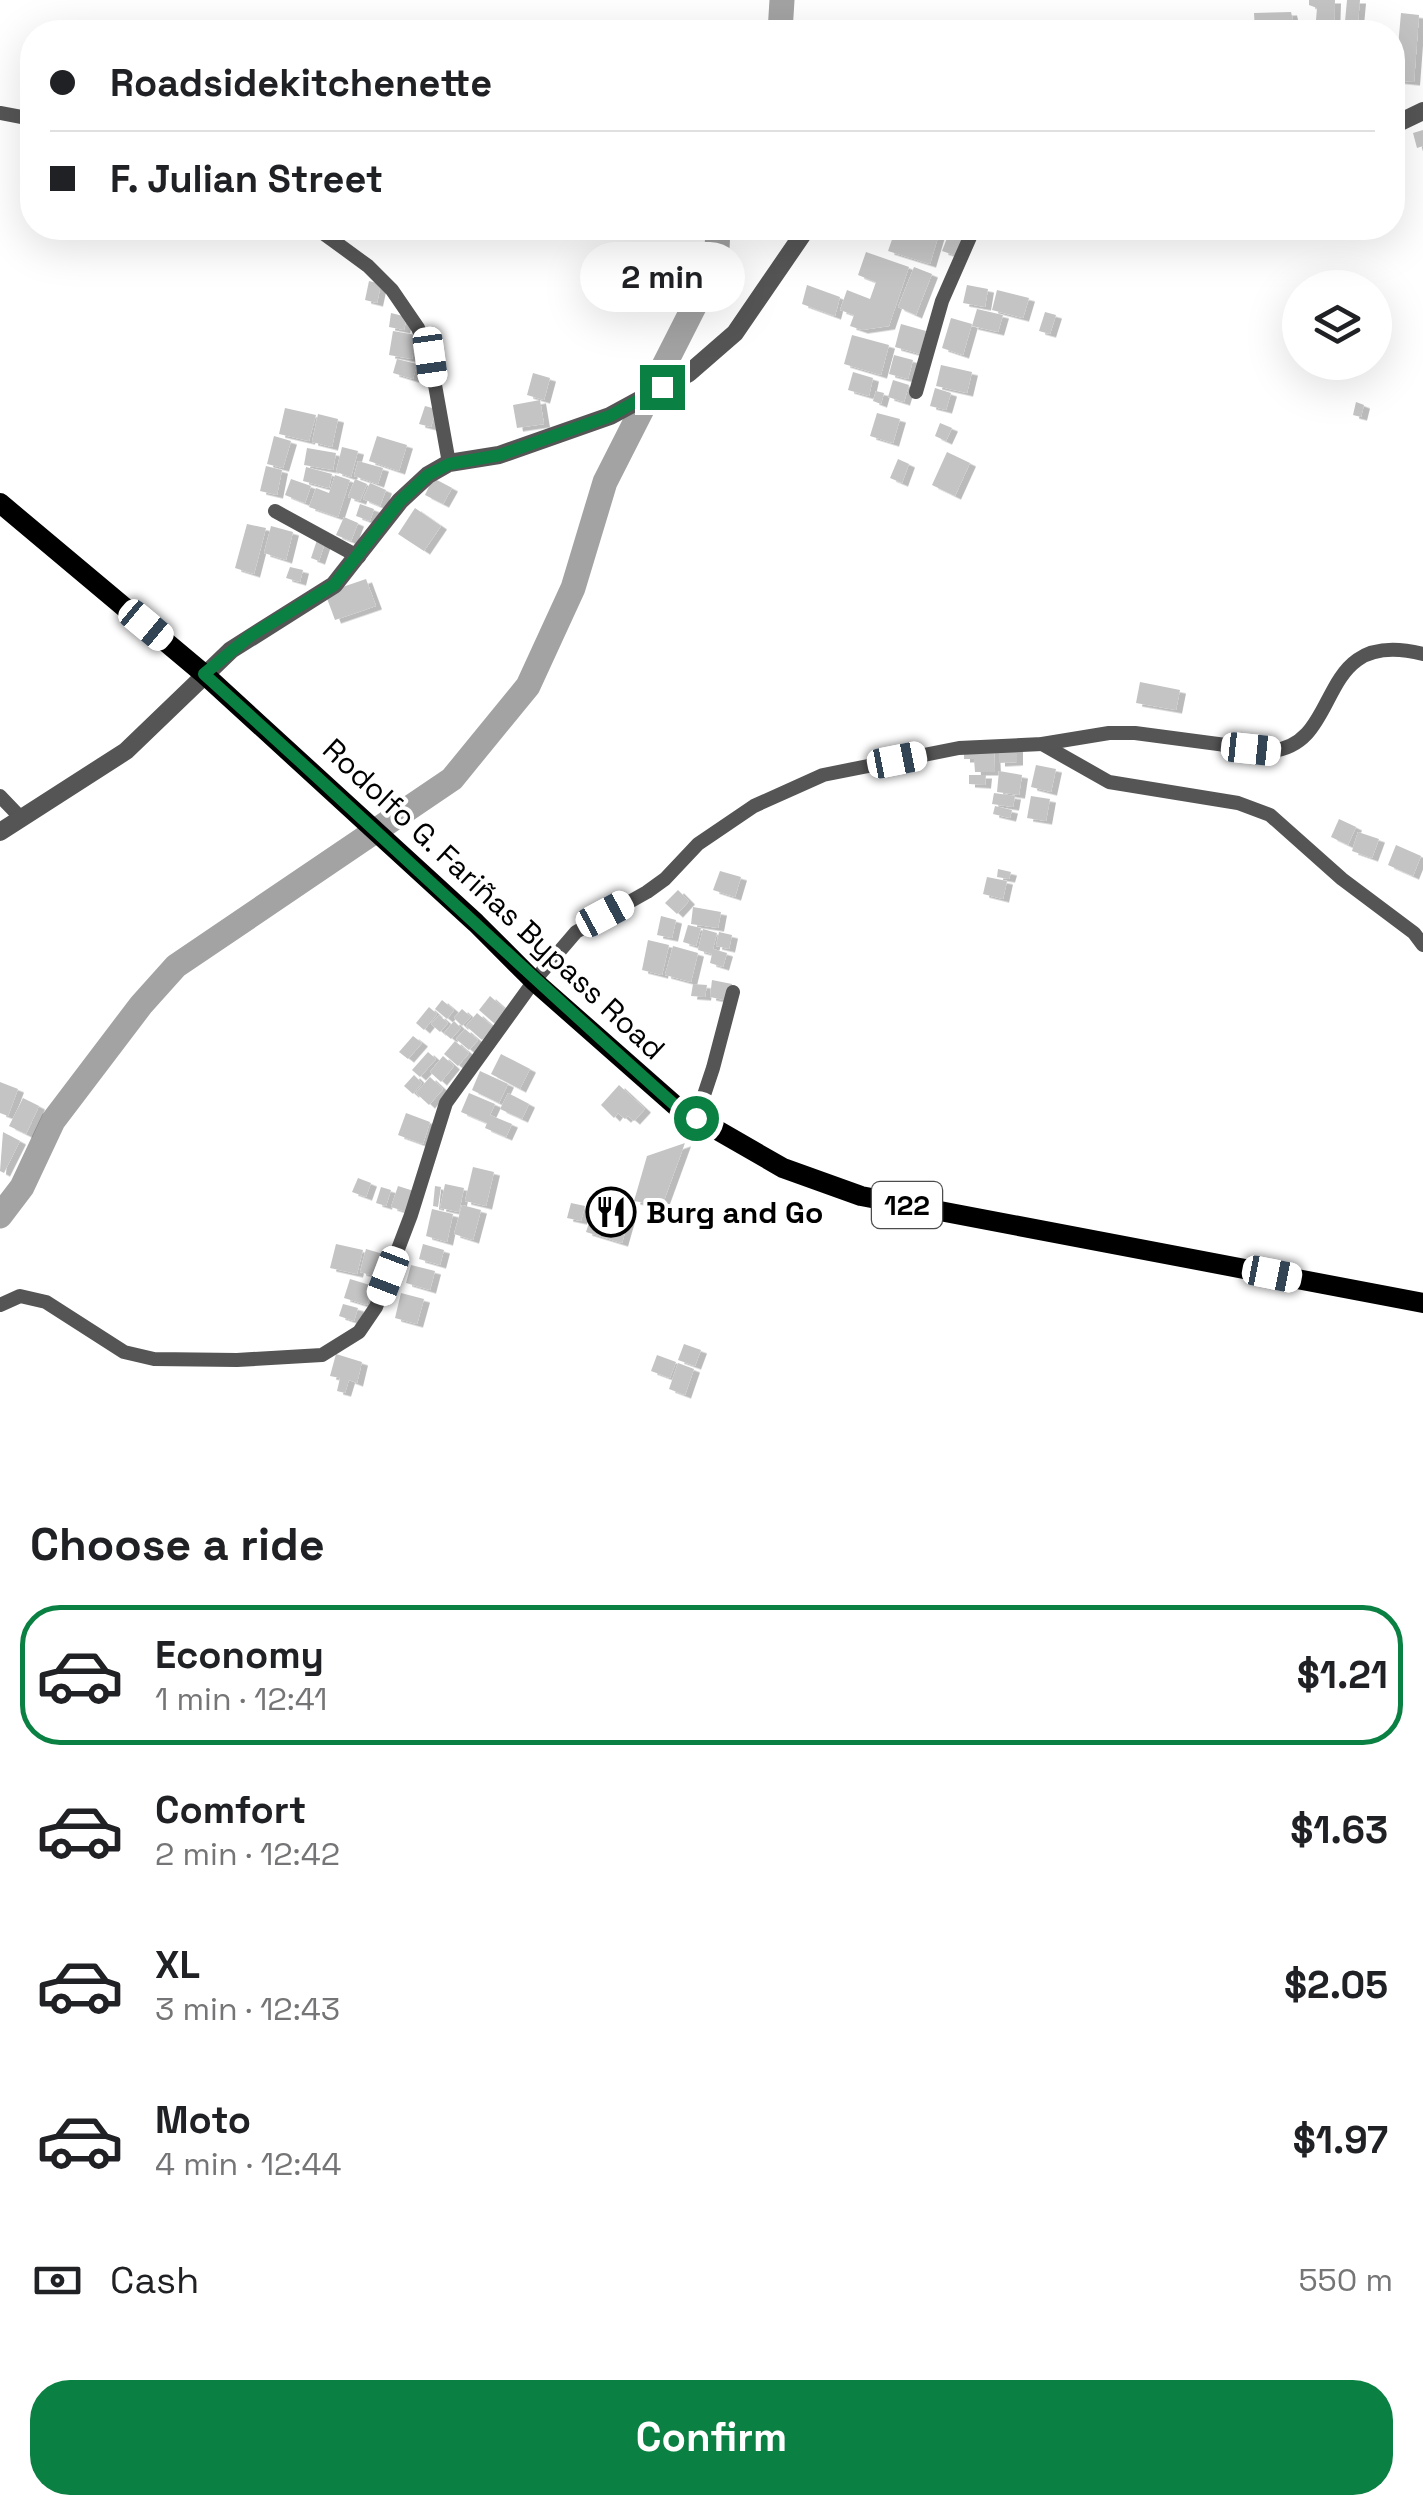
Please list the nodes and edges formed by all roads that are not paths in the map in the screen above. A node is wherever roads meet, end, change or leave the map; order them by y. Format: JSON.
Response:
{"nodes":[{"id":1,"x":332,"y":240,"type":"edge"},
{"id":2,"x":799,"y":240,"type":"edge"},
{"id":3,"x":969,"y":240,"type":"edge"},
{"id":4,"x":916,"y":392,"type":"dead end"},
{"id":5,"x":449,"y":464,"type":"junction"},
{"id":6,"x":0,"y":503,"type":"edge"},
{"id":7,"x":276,"y":510,"type":"dead end"},
{"id":8,"x":359,"y":557,"type":"junction"},
{"id":9,"x":1423,"y":654,"type":"edge"},
{"id":10,"x":204,"y":674,"type":"junction"},
{"id":11,"x":1042,"y":744,"type":"junction"},
{"id":12,"x":0,"y":796,"type":"edge"},
{"id":13,"x":22,"y":819,"type":"junction"},
{"id":14,"x":0,"y":832,"type":"edge"},
{"id":15,"x":1423,"y":945,"type":"edge"},
{"id":16,"x":534,"y":981,"type":"junction"},
{"id":17,"x":733,"y":992,"type":"dead end"},
{"id":18,"x":696,"y":1118,"type":"junction"},
{"id":19,"x":1423,"y":1303,"type":"edge"},
{"id":20,"x":0,"y":1305,"type":"edge"}],
"edges":[{"from":1,"to":5,"type":"street"},
{"from":2,"to":5,"type":"street"},
{"from":3,"to":4,"type":"street"},
{"from":5,"to":8,"type":"street"},
{"from":6,"to":10,"type":"main road","name":"Rodolfo G. Fariñas Bypass Road","number":"122"},
{"from":7,"to":8,"type":"street"},
{"from":8,"to":10,"type":"street"},
{"from":9,"to":11,"type":"street"},
{"from":10,"to":13,"type":"street"},
{"from":10,"to":16,"type":"main road","name":"Rodolfo G. Fariñas Bypass Road","number":"122"},
{"from":11,"to":15,"type":"street"},
{"from":11,"to":16,"type":"street"},
{"from":12,"to":13,"type":"street"},
{"from":13,"to":14,"type":"street"},
{"from":16,"to":18,"type":"main road","name":"Rodolfo G. Fariñas Bypass Road","number":"122"},
{"from":16,"to":20,"type":"street"},
{"from":17,"to":18,"type":"street"},
{"from":18,"to":19,"type":"main road","name":"Rodolfo G. Fariñas Bypass Road","number":"122"}]}
